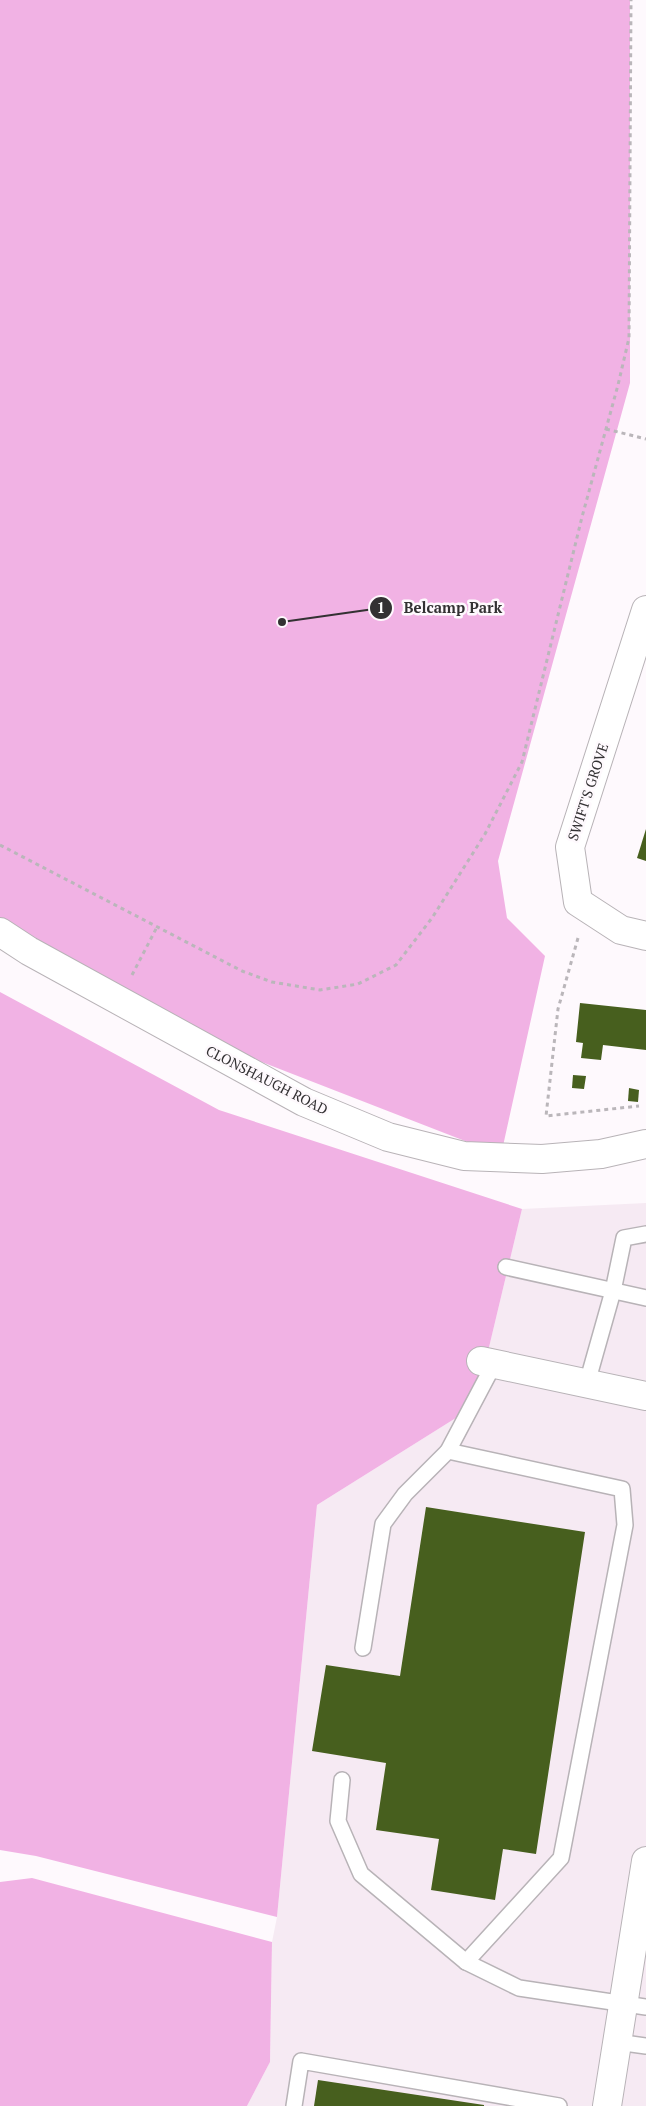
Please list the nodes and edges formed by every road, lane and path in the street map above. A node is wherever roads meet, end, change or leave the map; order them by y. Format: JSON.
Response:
{"nodes":[{"id":1,"x":631,"y":0,"type":"edge"},
{"id":2,"x":606,"y":429,"type":"junction"},
{"id":3,"x":646,"y":439,"type":"edge"},
{"id":4,"x":646,"y":610,"type":"edge"},
{"id":5,"x":0,"y":845,"type":"edge"},
{"id":6,"x":589,"y":909,"type":"junction"},
{"id":7,"x":157,"y":927,"type":"junction"},
{"id":8,"x":0,"y":932,"type":"edge"},
{"id":9,"x":646,"y":936,"type":"edge"},
{"id":10,"x":119,"y":1000,"type":"junction"},
{"id":11,"x":639,"y":1106,"type":"dead end"},
{"id":12,"x":646,"y":1144,"type":"edge"},
{"id":13,"x":646,"y":1234,"type":"edge"},
{"id":14,"x":506,"y":1267,"type":"dead end"},
{"id":15,"x":612,"y":1291,"type":"junction"},
{"id":16,"x":646,"y":1298,"type":"edge"},
{"id":17,"x":487,"y":1362,"type":"joint"},
{"id":18,"x":587,"y":1383,"type":"junction"},
{"id":19,"x":646,"y":1396,"type":"edge"},
{"id":20,"x":448,"y":1451,"type":"junction"},
{"id":21,"x":363,"y":1648,"type":"dead end"},
{"id":22,"x":342,"y":1780,"type":"dead end"},
{"id":23,"x":646,"y":1862,"type":"edge"},
{"id":24,"x":466,"y":1962,"type":"junction"},
{"id":25,"x":635,"y":2005,"type":"edge"},
{"id":26,"x":617,"y":2042,"type":"junction"},
{"id":27,"x":646,"y":2046,"type":"edge"},
{"id":28,"x":549,"y":2105,"type":"edge"},
{"id":29,"x":294,"y":2106,"type":"edge"},
{"id":30,"x":607,"y":2106,"type":"edge"}],
"edges":[{"from":1,"to":2,"type":"path"},
{"from":2,"to":3,"type":"path"},
{"from":2,"to":7,"type":"path"},
{"from":4,"to":6,"type":"street","name":"SWIFT'S GROVE"},
{"from":5,"to":7,"type":"path"},
{"from":6,"to":9,"type":"street","name":"SWIFT'S GROVE"},
{"from":6,"to":11,"type":"path"},
{"from":7,"to":10,"type":"path"},
{"from":8,"to":10,"type":"street","name":"CLONSHAUGH ROAD"},
{"from":10,"to":12,"type":"street","name":"CLONSHAUGH ROAD"},
{"from":13,"to":15,"type":"lane"},
{"from":14,"to":15,"type":"lane"},
{"from":15,"to":16,"type":"lane"},
{"from":15,"to":18,"type":"lane"},
{"from":17,"to":18,"type":"street"},
{"from":17,"to":20,"type":"lane"},
{"from":18,"to":19,"type":"street"},
{"from":20,"to":21,"type":"lane"},
{"from":20,"to":24,"type":"lane"},
{"from":22,"to":24,"type":"lane"},
{"from":23,"to":25,"type":"street"},
{"from":24,"to":25,"type":"lane"},
{"from":25,"to":26,"type":"street"},
{"from":26,"to":27,"type":"lane"},
{"from":26,"to":30,"type":"street"},
{"from":28,"to":29,"type":"lane"}]}
